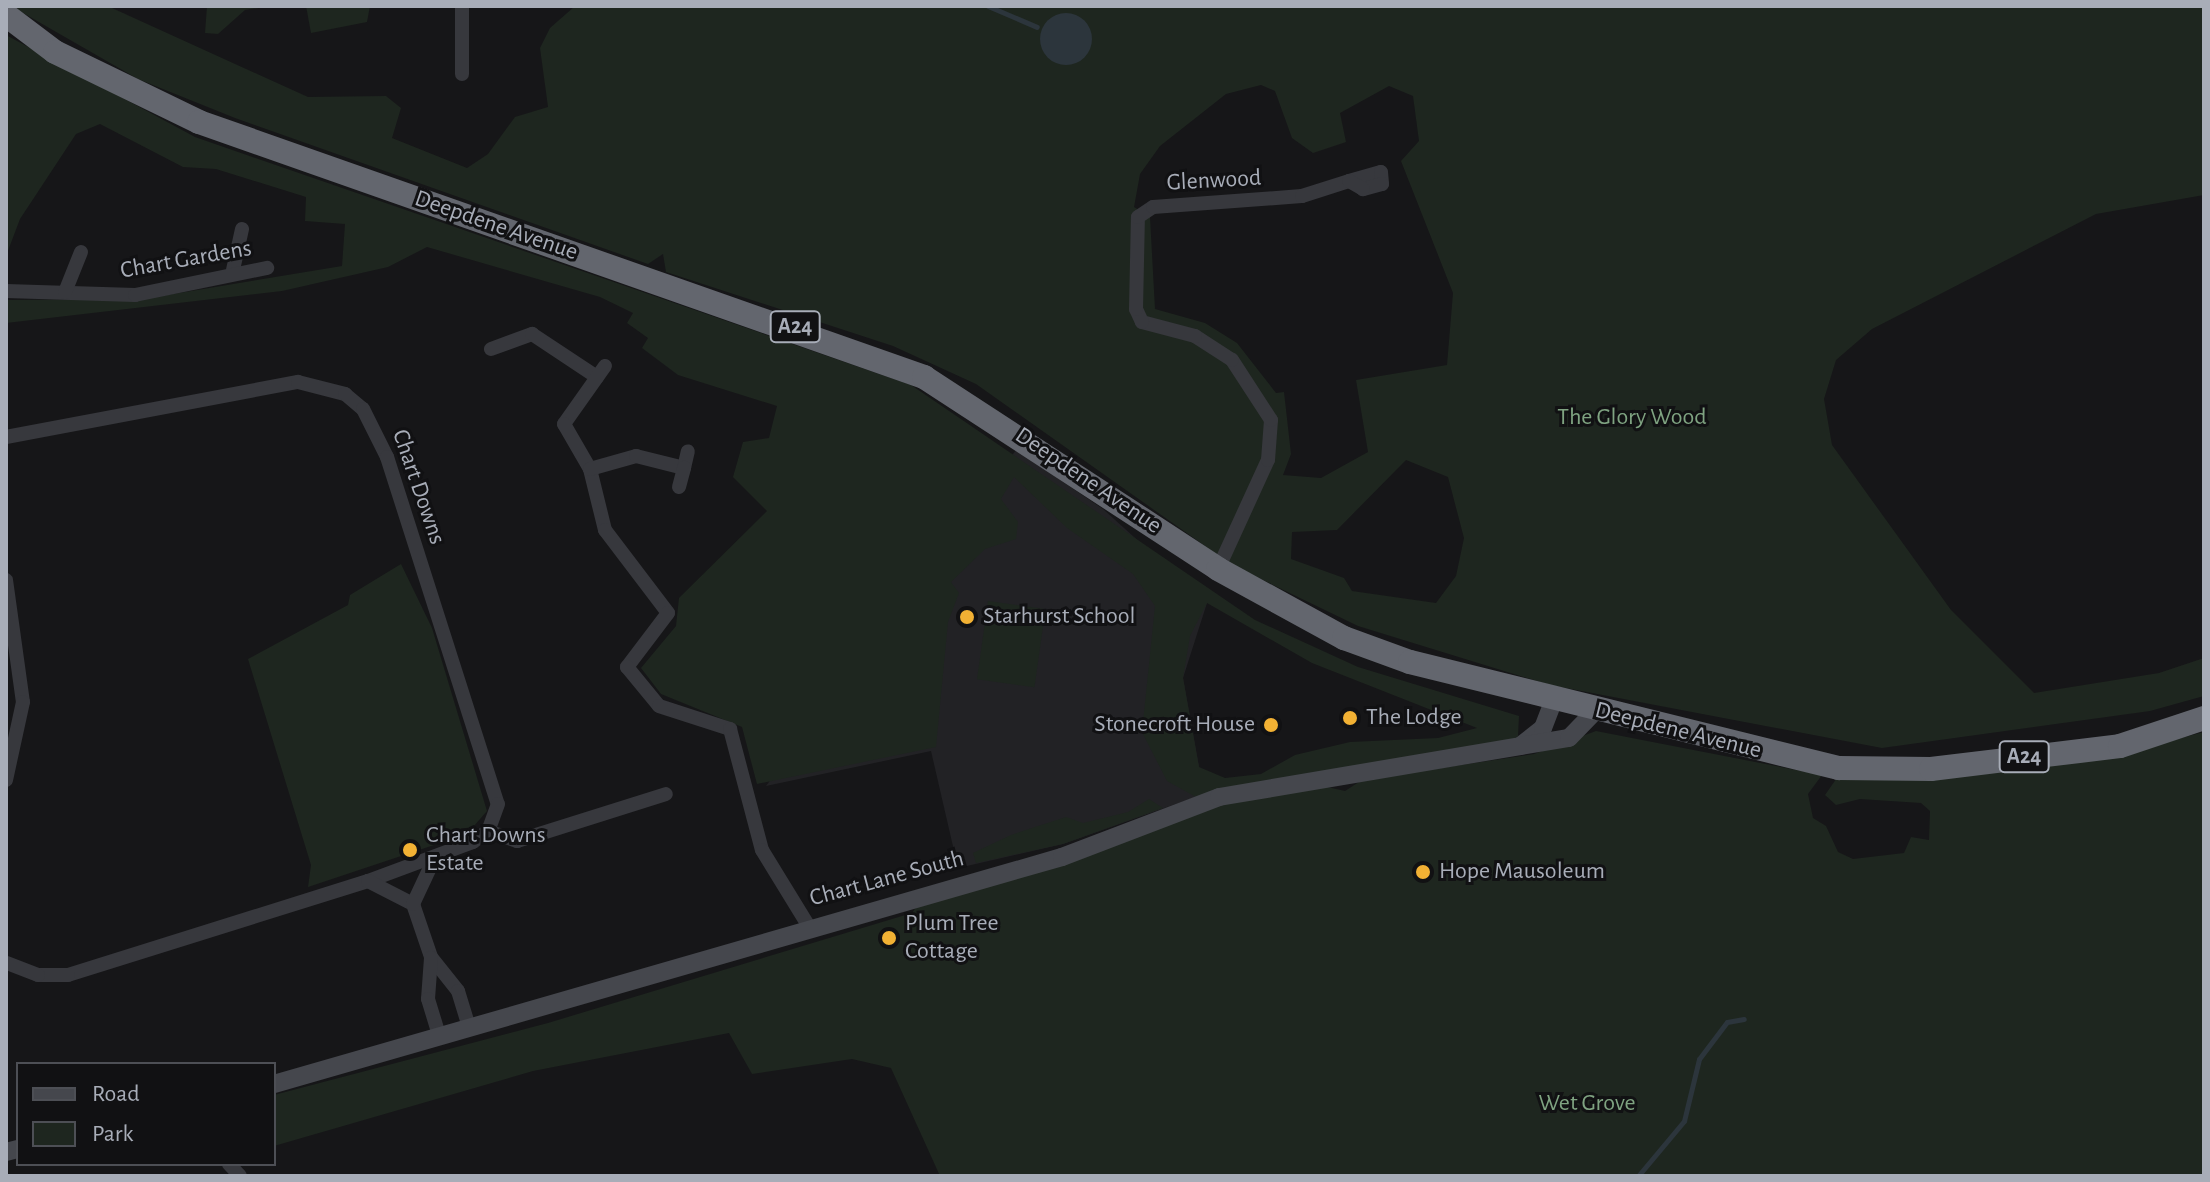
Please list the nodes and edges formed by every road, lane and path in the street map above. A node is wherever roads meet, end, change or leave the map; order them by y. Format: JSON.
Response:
{"nodes":[{"id":1,"x":462,"y":6,"type":"edge"},
{"id":2,"x":6,"y":15,"type":"edge"},
{"id":3,"x":462,"y":74,"type":"dead end"},
{"id":4,"x":1349,"y":181,"type":"dead end"},
{"id":5,"x":242,"y":229,"type":"dead end"},
{"id":6,"x":81,"y":252,"type":"dead end"},
{"id":7,"x":267,"y":268,"type":"dead end"},
{"id":8,"x":233,"y":270,"type":"junction"},
{"id":9,"x":6,"y":291,"type":"edge"},
{"id":10,"x":65,"y":292,"type":"junction"},
{"id":11,"x":491,"y":349,"type":"dead end"},
{"id":12,"x":6,"y":437,"type":"edge"},
{"id":13,"x":688,"y":451,"type":"dead end"},
{"id":14,"x":684,"y":468,"type":"junction"},
{"id":15,"x":590,"y":469,"type":"junction"},
{"id":16,"x":679,"y":487,"type":"dead end"},
{"id":17,"x":1218,"y":569,"type":"junction"},
{"id":18,"x":6,"y":580,"type":"edge"},
{"id":19,"x":1554,"y":700,"type":"junction"},
{"id":20,"x":1595,"y":711,"type":"junction"},
{"id":21,"x":2204,"y":718,"type":"edge"},
{"id":22,"x":1518,"y":748,"type":"junction"},
{"id":23,"x":6,"y":780,"type":"edge"},
{"id":24,"x":666,"y":794,"type":"dead end"},
{"id":25,"x":488,"y":831,"type":"junction"},
{"id":26,"x":435,"y":857,"type":"junction"},
{"id":27,"x":368,"y":881,"type":"junction"},
{"id":28,"x":413,"y":904,"type":"junction"},
{"id":29,"x":808,"y":925,"type":"junction"},
{"id":30,"x":431,"y":957,"type":"junction"},
{"id":31,"x":6,"y":963,"type":"edge"},
{"id":32,"x":469,"y":1026,"type":"junction"},
{"id":33,"x":439,"y":1035,"type":"junction"},
{"id":34,"x":276,"y":1083,"type":"edge"}],
"edges":[{"from":1,"to":3,"type":"street"},
{"from":2,"to":17,"type":"highway","name":"Deepdene Avenue","number":"A24"},
{"from":4,"to":17,"type":"street","name":"Glenwood"},
{"from":5,"to":8,"type":"street"},
{"from":6,"to":10,"type":"street"},
{"from":7,"to":8,"type":"street","name":"Chart Gardens"},
{"from":8,"to":10,"type":"street","name":"Chart Gardens"},
{"from":9,"to":10,"type":"street","name":"Chart Gardens"},
{"from":11,"to":15,"type":"street"},
{"from":12,"to":25,"type":"street","name":"Chart Downs"},
{"from":13,"to":14,"type":"street"},
{"from":14,"to":15,"type":"street"},
{"from":14,"to":16,"type":"street"},
{"from":15,"to":29,"type":"street"},
{"from":17,"to":19,"type":"highway","name":"Deepdene Avenue","number":"A24"},
{"from":18,"to":23,"type":"street"},
{"from":19,"to":20,"type":"highway","name":"Deepdene Avenue","number":"A24"},
{"from":19,"to":22,"type":"street"},
{"from":20,"to":21,"type":"highway","name":"Deepdene Avenue","number":"A24"},
{"from":20,"to":22,"type":"street","name":"Chart Lane South"},
{"from":22,"to":29,"type":"street","name":"Chart Lane South"},
{"from":24,"to":25,"type":"street"},
{"from":25,"to":26,"type":"street"},
{"from":26,"to":27,"type":"street"},
{"from":26,"to":28,"type":"street"},
{"from":27,"to":28,"type":"street"},
{"from":27,"to":31,"type":"street"},
{"from":28,"to":30,"type":"street"},
{"from":29,"to":32,"type":"street","name":"Chart Lane South"},
{"from":30,"to":32,"type":"street"},
{"from":30,"to":33,"type":"street"},
{"from":32,"to":33,"type":"street","name":"Chart Lane South"},
{"from":33,"to":34,"type":"street","name":"Chart Lane South"}]}
